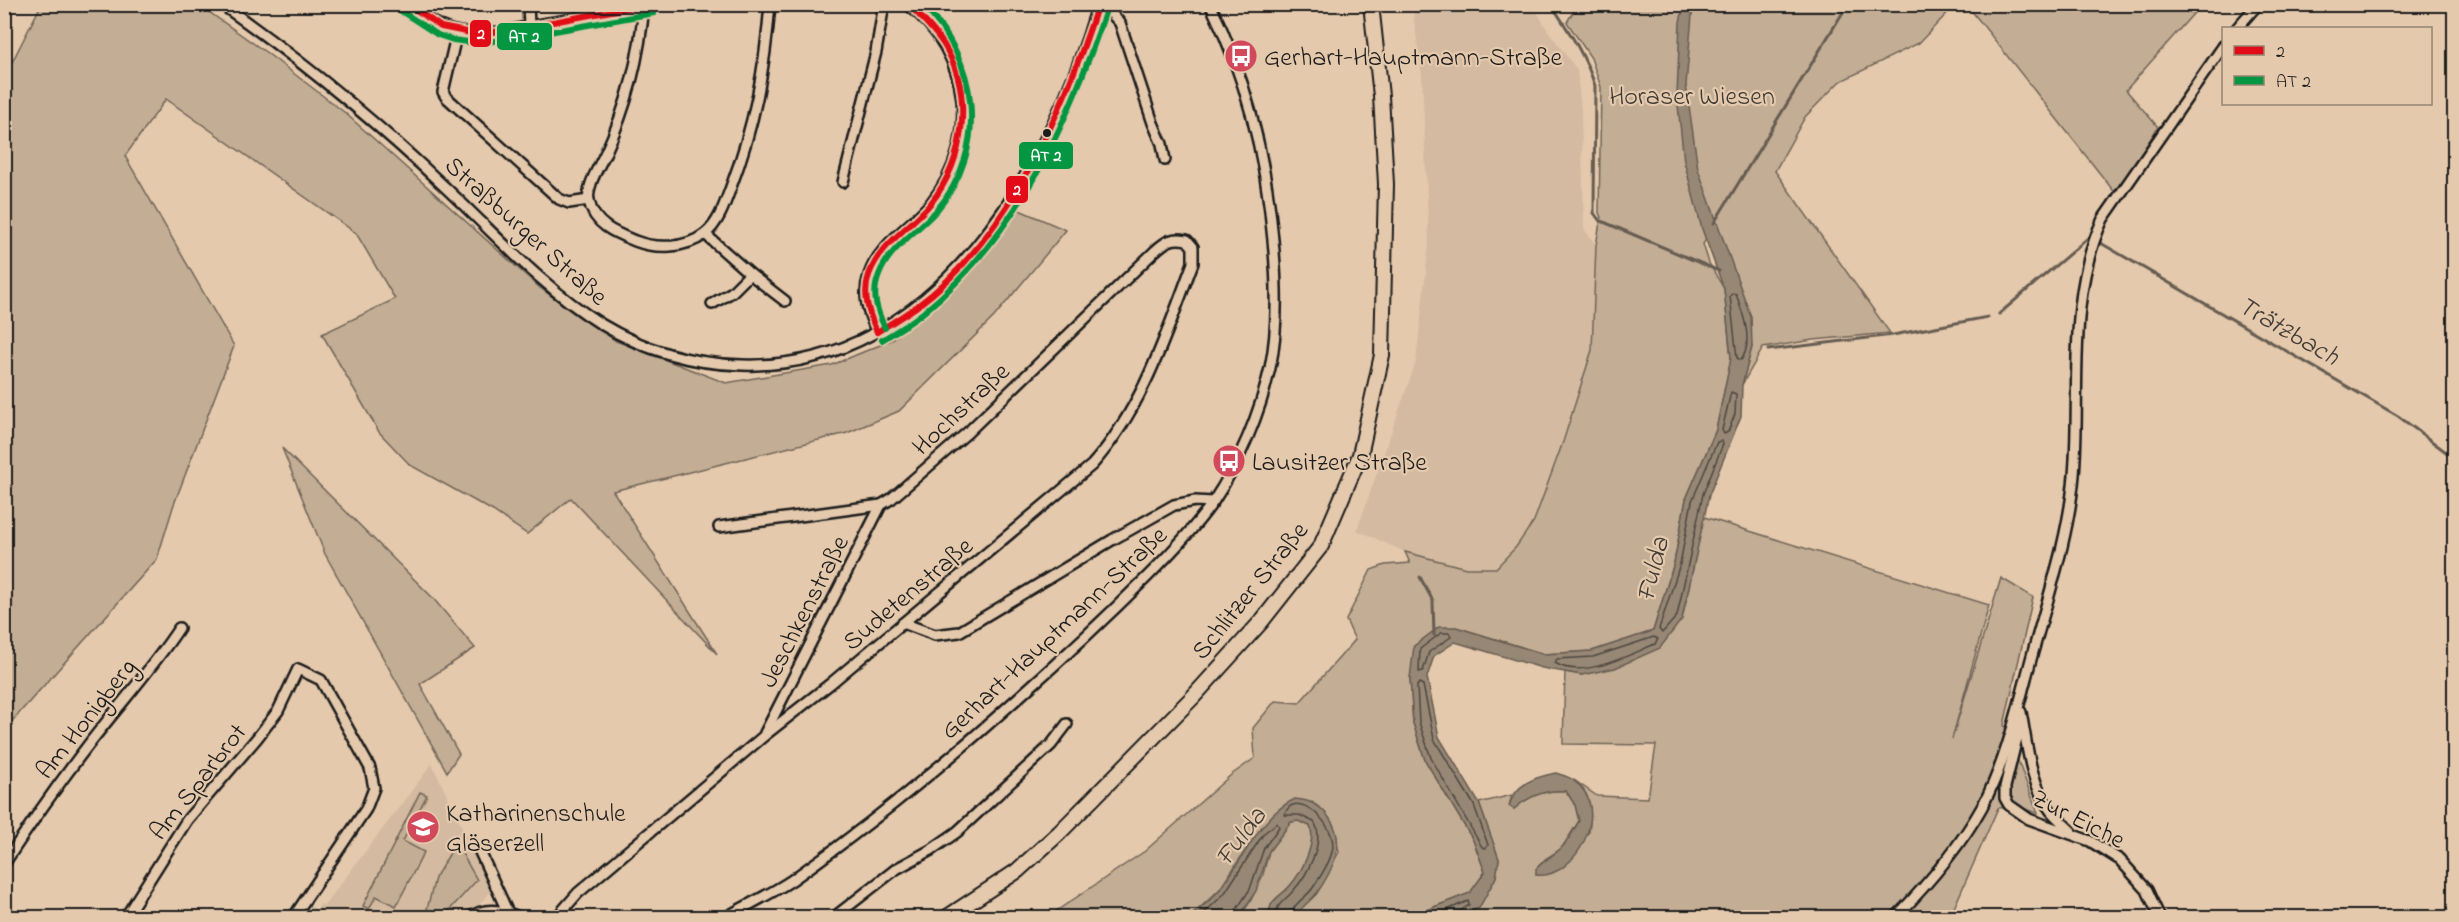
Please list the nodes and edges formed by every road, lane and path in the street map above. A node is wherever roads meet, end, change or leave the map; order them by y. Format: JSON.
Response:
{"nodes":[{"id":1,"x":221,"y":4,"type":"edge"},
{"id":2,"x":406,"y":4,"type":"edge"},
{"id":3,"x":528,"y":4,"type":"edge"},
{"id":4,"x":770,"y":4,"type":"edge"},
{"id":5,"x":884,"y":4,"type":"edge"},
{"id":6,"x":907,"y":4,"type":"edge"},
{"id":7,"x":1210,"y":4,"type":"edge"},
{"id":8,"x":1371,"y":4,"type":"edge"},
{"id":9,"x":2258,"y":4,"type":"edge"},
{"id":10,"x":647,"y":5,"type":"edge"},
{"id":11,"x":1097,"y":5,"type":"edge"},
{"id":12,"x":529,"y":26,"type":"junction"},
{"id":13,"x":2238,"y":27,"type":"edge"},
{"id":14,"x":458,"y":32,"type":"junction"},
{"id":15,"x":2222,"y":46,"type":"edge"},
{"id":16,"x":1166,"y":160,"type":"dead end"},
{"id":17,"x":843,"y":182,"type":"dead end"},
{"id":18,"x":589,"y":200,"type":"junction"},
{"id":19,"x":705,"y":234,"type":"junction"},
{"id":20,"x":1187,"y":240,"type":"joint"},
{"id":21,"x":750,"y":274,"type":"junction"},
{"id":22,"x":785,"y":301,"type":"dead end"},
{"id":23,"x":712,"y":304,"type":"dead end"},
{"id":24,"x":877,"y":332,"type":"junction"},
{"id":25,"x":1213,"y":502,"type":"junction"},
{"id":26,"x":880,"y":506,"type":"junction"},
{"id":27,"x":719,"y":527,"type":"dead end"},
{"id":28,"x":903,"y":623,"type":"junction"},
{"id":29,"x":179,"y":628,"type":"dead end"},
{"id":30,"x":2018,"y":708,"type":"junction"},
{"id":31,"x":1067,"y":724,"type":"dead end"},
{"id":32,"x":765,"y":735,"type":"junction"},
{"id":33,"x":2073,"y":833,"type":"junction"},
{"id":34,"x":480,"y":852,"type":"dead end"},
{"id":35,"x":4,"y":864,"type":"edge"},
{"id":36,"x":508,"y":912,"type":"junction"},
{"id":37,"x":125,"y":918,"type":"edge"},
{"id":38,"x":292,"y":918,"type":"edge"},
{"id":39,"x":469,"y":918,"type":"edge"},
{"id":40,"x":521,"y":918,"type":"edge"},
{"id":41,"x":556,"y":918,"type":"edge"},
{"id":42,"x":725,"y":918,"type":"edge"},
{"id":43,"x":833,"y":918,"type":"edge"},
{"id":44,"x":946,"y":918,"type":"edge"},
{"id":45,"x":1895,"y":918,"type":"edge"},
{"id":46,"x":2160,"y":918,"type":"edge"}],
"edges":[{"from":1,"to":24,"type":"street","name":"Straßburger Straße"},
{"from":2,"to":14,"type":"street"},
{"from":3,"to":12,"type":"street"},
{"from":4,"to":19,"type":"street"},
{"from":5,"to":17,"type":"street"},
{"from":6,"to":24,"type":"street"},
{"from":7,"to":25,"type":"street","name":"Gerhart-Hauptmann-Straße"},
{"from":8,"to":44,"type":"main road","name":"Schlitzer Straße"},
{"from":9,"to":13,"type":"street"},
{"from":10,"to":12,"type":"street"},
{"from":10,"to":18,"type":"street"},
{"from":11,"to":16,"type":"street"},
{"from":11,"to":24,"type":"street","name":"Straßburger Straße"},
{"from":12,"to":14,"type":"street"},
{"from":14,"to":18,"type":"street"},
{"from":15,"to":30,"type":"street"},
{"from":18,"to":19,"type":"street"},
{"from":19,"to":21,"type":"street"},
{"from":20,"to":26,"type":"street","name":"Hochstraße"},
{"from":20,"to":28,"type":"street","name":"Sudetenstraße"},
{"from":21,"to":22,"type":"street"},
{"from":21,"to":23,"type":"street"},
{"from":25,"to":28,"type":"street"},
{"from":25,"to":42,"type":"street","name":"Gerhart-Hauptmann-Straße"},
{"from":26,"to":27,"type":"street","name":"Hochstraße"},
{"from":26,"to":32,"type":"street","name":"Jeschkenstraße"},
{"from":28,"to":32,"type":"street","name":"Sudetenstraße"},
{"from":29,"to":35,"type":"street","name":"Am Honigberg"},
{"from":30,"to":33,"type":"street"},
{"from":30,"to":33,"type":"street","name":"Zur Eiche"},
{"from":30,"to":45,"type":"street"},
{"from":31,"to":43,"type":"street"},
{"from":32,"to":41,"type":"street","name":"Sudetenstraße"},
{"from":33,"to":46,"type":"street","name":"Zur Eiche"},
{"from":34,"to":36,"type":"street"},
{"from":36,"to":39,"type":"street"},
{"from":36,"to":40,"type":"street"},
{"from":37,"to":38,"type":"street","name":"Am Sparbrot"}]}
